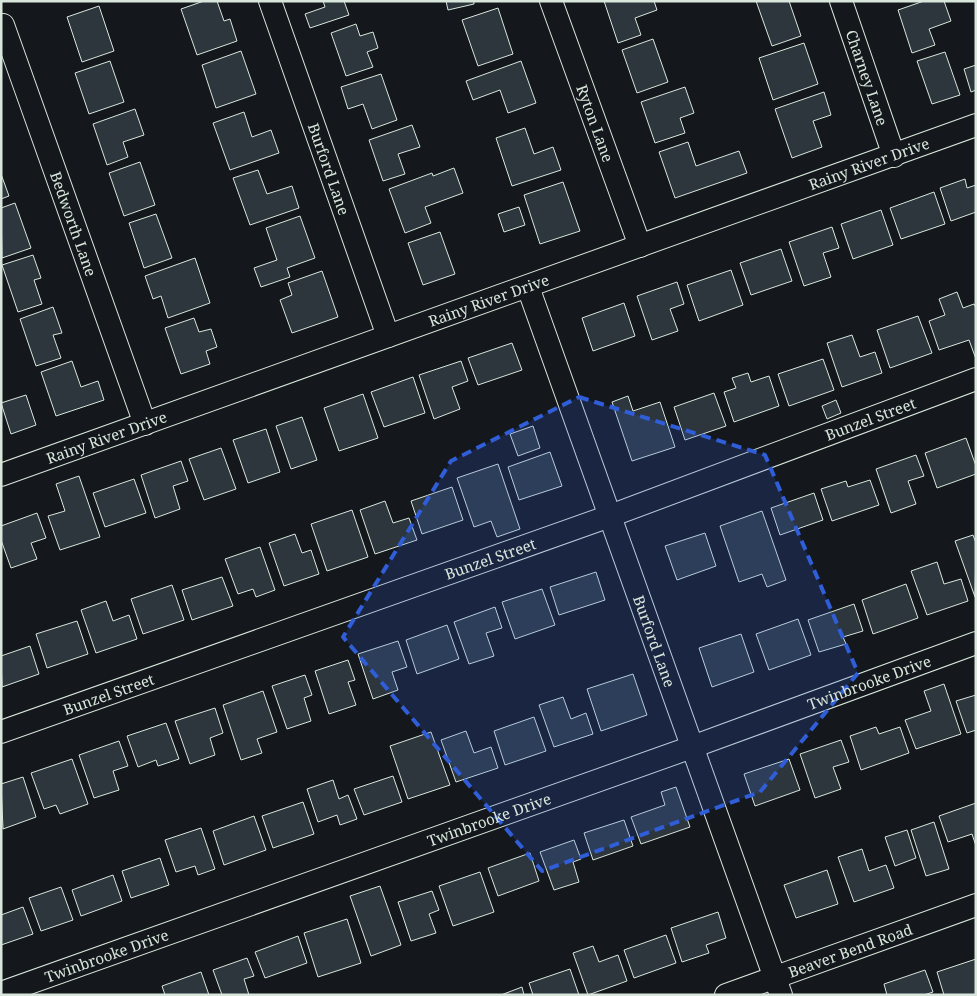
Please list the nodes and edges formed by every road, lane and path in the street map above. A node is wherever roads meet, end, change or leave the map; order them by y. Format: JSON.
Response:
{"nodes":[{"id":1,"x":270,"y":1,"type":"edge"},
{"id":2,"x":551,"y":1,"type":"edge"},
{"id":3,"x":841,"y":1,"type":"edge"},
{"id":4,"x":3,"y":25,"type":"dead end"},
{"id":5,"x":976,"y":125,"type":"edge"},
{"id":6,"x":894,"y":156,"type":"junction"},
{"id":7,"x":640,"y":246,"type":"junction"},
{"id":8,"x":528,"y":287,"type":"junction"},
{"id":9,"x":388,"y":336,"type":"junction"},
{"id":10,"x":976,"y":379,"type":"edge"},
{"id":11,"x":145,"y":424,"type":"junction"},
{"id":12,"x":1,"y":475,"type":"edge"},
{"id":13,"x":610,"y":516,"type":"junction"},
{"id":14,"x":976,"y":643,"type":"edge"},
{"id":15,"x":1,"y":732,"type":"edge"},
{"id":16,"x":692,"y":747,"type":"junction"},
{"id":17,"x":976,"y":905,"type":"edge"},
{"id":18,"x":778,"y":986,"type":"edge"},
{"id":19,"x":1,"y":993,"type":"edge"},
{"id":20,"x":726,"y":995,"type":"edge"}],
"edges":[{"from":1,"to":9,"type":"street","name":"Burford Lane"},
{"from":2,"to":7,"type":"street","name":"Ryton Lane"},
{"from":3,"to":6,"type":"street","name":"Charney Lane"},
{"from":4,"to":11,"type":"street","name":"Bedworth Lane"},
{"from":5,"to":6,"type":"street","name":"Rainy River Drive"},
{"from":6,"to":7,"type":"street","name":"Rainy River Drive"},
{"from":7,"to":8,"type":"street","name":"Rainy River Drive"},
{"from":8,"to":9,"type":"street","name":"Rainy River Drive"},
{"from":8,"to":13,"type":"street","name":"Burford Lane"},
{"from":9,"to":11,"type":"street","name":"Rainy River Drive"},
{"from":10,"to":13,"type":"street","name":"Bunzel Street"},
{"from":11,"to":12,"type":"street","name":"Rainy River Drive"},
{"from":13,"to":15,"type":"street","name":"Bunzel Street"},
{"from":13,"to":16,"type":"street","name":"Burford Lane"},
{"from":14,"to":16,"type":"street","name":"Twinbrooke Drive"},
{"from":16,"to":18,"type":"street","name":"Burford Lane"},
{"from":16,"to":19,"type":"street","name":"Twinbrooke Drive"},
{"from":17,"to":18,"type":"street","name":"Beaver Bend Road"},
{"from":18,"to":20,"type":"street","name":"Beaver Bend Road"}]}
